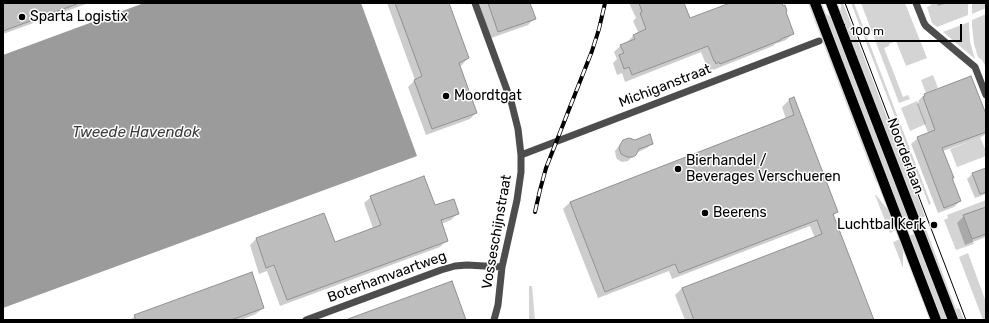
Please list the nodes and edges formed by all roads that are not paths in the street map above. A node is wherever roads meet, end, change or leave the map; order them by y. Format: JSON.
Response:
{"nodes":[{"id":1,"x":475,"y":3,"type":"edge"},
{"id":2,"x":815,"y":3,"type":"edge"},
{"id":3,"x":831,"y":3,"type":"edge"},
{"id":4,"x":916,"y":3,"type":"edge"},
{"id":5,"x":819,"y":41,"type":"dead end"},
{"id":6,"x":986,"y":95,"type":"edge"},
{"id":7,"x":521,"y":155,"type":"junction"},
{"id":8,"x":502,"y":267,"type":"junction"},
{"id":9,"x":498,"y":305,"type":"junction"},
{"id":10,"x":306,"y":320,"type":"edge"},
{"id":11,"x":494,"y":320,"type":"edge"},
{"id":12,"x":500,"y":320,"type":"edge"},
{"id":13,"x":936,"y":320,"type":"edge"},
{"id":14,"x":953,"y":320,"type":"edge"}],
"edges":[{"from":1,"to":7,"type":"street","name":"Vosseschijnstraat"},
{"from":2,"to":13,"type":"main road"},
{"from":3,"to":14,"type":"main road","name":"Noorderlaan"},
{"from":4,"to":6,"type":"street"},
{"from":5,"to":7,"type":"street","name":"Michiganstraat"},
{"from":7,"to":8,"type":"street","name":"Vosseschijnstraat"},
{"from":8,"to":9,"type":"street","name":"Vosseschijnstraat"},
{"from":8,"to":10,"type":"street","name":"Boterhamvaartweg"},
{"from":9,"to":11,"type":"street","name":"Vosseschijnstraat"},
{"from":9,"to":12,"type":"street","name":"Vosseschijnstraat"}]}
